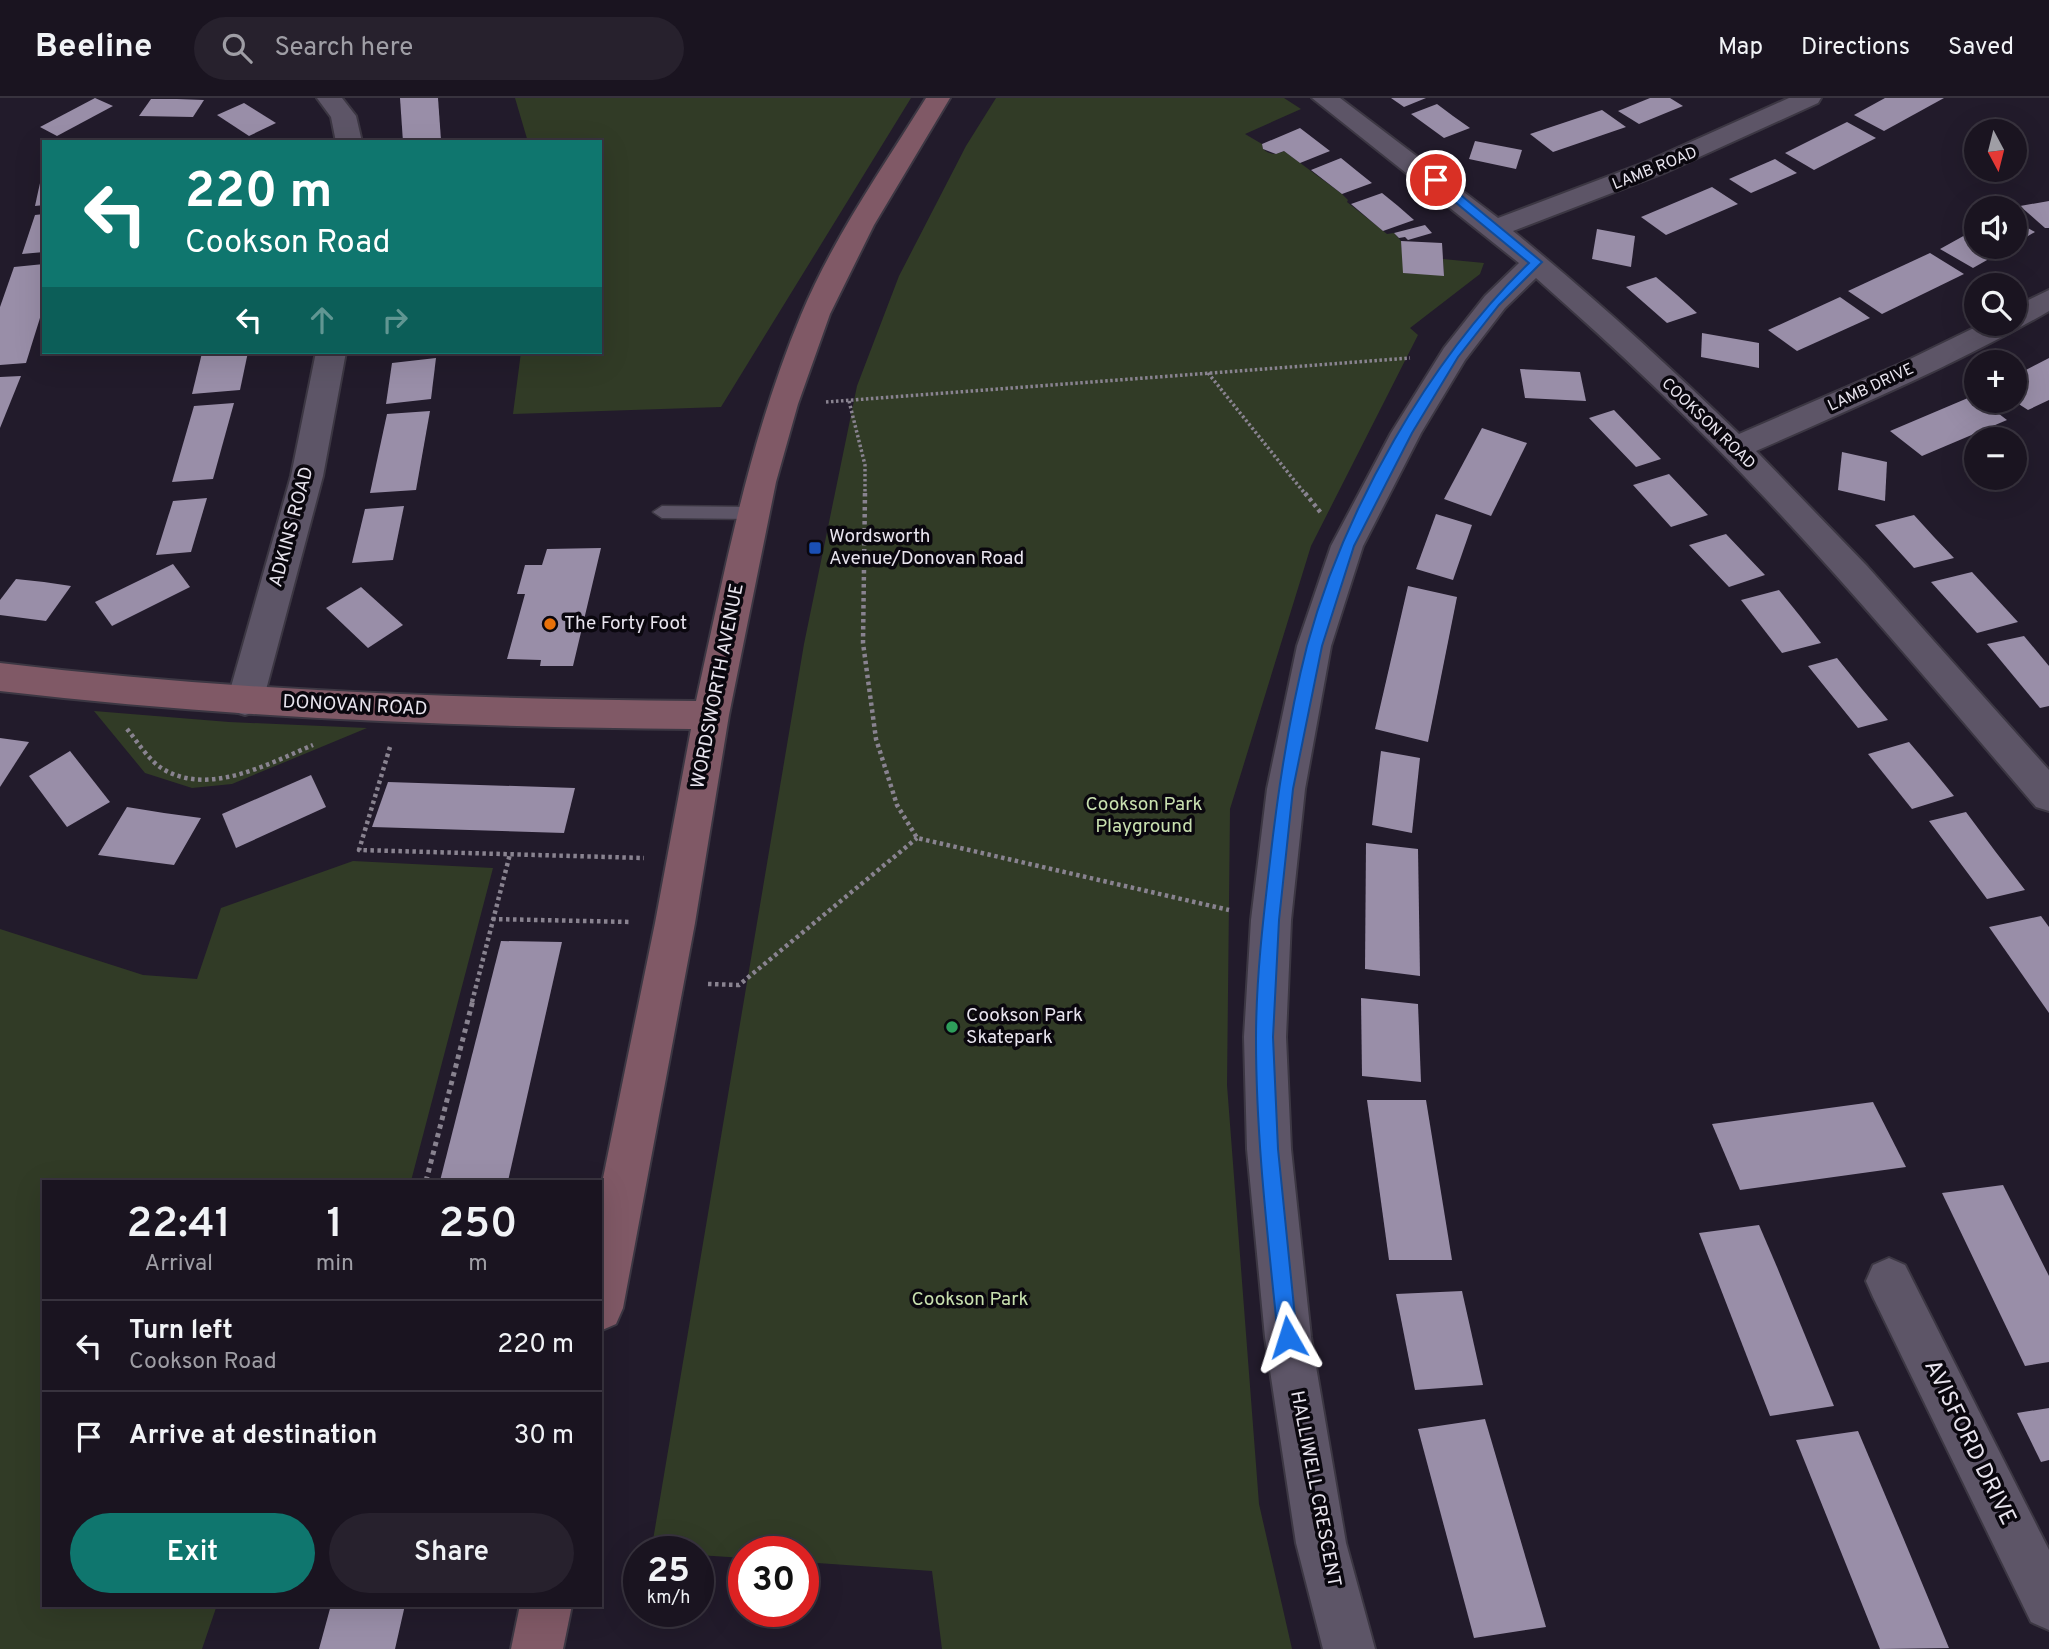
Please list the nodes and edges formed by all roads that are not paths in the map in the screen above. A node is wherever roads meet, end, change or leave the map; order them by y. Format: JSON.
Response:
{"nodes":[{"id":1,"x":329,"y":98,"type":"edge"},
{"id":2,"x":938,"y":98,"type":"edge"},
{"id":3,"x":1324,"y":98,"type":"edge"},
{"id":4,"x":1809,"y":98,"type":"edge"},
{"id":5,"x":349,"y":140,"type":"edge"},
{"id":6,"x":1496,"y":228,"type":"junction"},
{"id":7,"x":1536,"y":262,"type":"junction"},
{"id":8,"x":2049,"y":299,"type":"edge"},
{"id":9,"x":2027,"y":312,"type":"edge"},
{"id":10,"x":1981,"y":336,"type":"edge"},
{"id":11,"x":331,"y":354,"type":"edge"},
{"id":12,"x":1735,"y":448,"type":"junction"},
{"id":13,"x":662,"y":512,"type":"dead end"},
{"id":14,"x":753,"y":513,"type":"junction"},
{"id":15,"x":0,"y":677,"type":"edge"},
{"id":16,"x":245,"y":701,"type":"junction"},
{"id":17,"x":711,"y":715,"type":"junction"},
{"id":18,"x":2049,"y":796,"type":"edge"},
{"id":19,"x":1889,"y":1281,"type":"dead end"},
{"id":20,"x":602,"y":1298,"type":"edge"},
{"id":21,"x":2049,"y":1604,"type":"edge"},
{"id":22,"x":545,"y":1607,"type":"edge"},
{"id":23,"x":537,"y":1649,"type":"edge"},
{"id":24,"x":1349,"y":1649,"type":"edge"}],
"edges":[{"from":1,"to":5,"type":"street"},
{"from":2,"to":14,"type":"street","name":"WORDSWORTH AVENUE"},
{"from":3,"to":6,"type":"street","name":"COOKSON ROAD"},
{"from":4,"to":6,"type":"street","name":"LAMB ROAD"},
{"from":6,"to":7,"type":"street","name":"COOKSON ROAD"},
{"from":7,"to":12,"type":"street","name":"COOKSON ROAD"},
{"from":7,"to":24,"type":"street","name":"HALLIWELL CRESCENT"},
{"from":8,"to":9,"type":"street"},
{"from":10,"to":12,"type":"street","name":"LAMB DRIVE"},
{"from":11,"to":16,"type":"street","name":"ADKINS ROAD"},
{"from":12,"to":18,"type":"street","name":"COOKSON ROAD"},
{"from":13,"to":14,"type":"lane"},
{"from":14,"to":17,"type":"street","name":"WORDSWORTH AVENUE"},
{"from":15,"to":16,"type":"street","name":"DONOVAN ROAD"},
{"from":16,"to":17,"type":"street","name":"DONOVAN ROAD"},
{"from":17,"to":20,"type":"street","name":"WORDSWORTH AVENUE"},
{"from":19,"to":21,"type":"street","name":"AVISFORD DRIVE"},
{"from":22,"to":23,"type":"street"}]}
